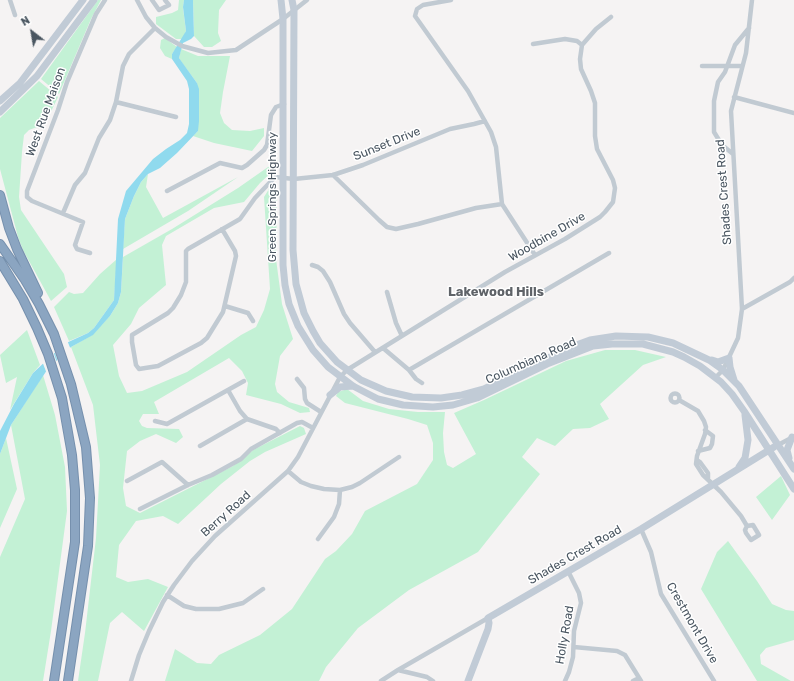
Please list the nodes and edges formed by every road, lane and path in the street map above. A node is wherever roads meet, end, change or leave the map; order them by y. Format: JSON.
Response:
{"nodes":[{"id":1,"x":10,"y":0,"type":"edge"},
{"id":2,"x":83,"y":0,"type":"edge"},
{"id":3,"x":94,"y":0,"type":"edge"},
{"id":4,"x":104,"y":0,"type":"edge"},
{"id":5,"x":137,"y":0,"type":"edge"},
{"id":6,"x":152,"y":0,"type":"edge"},
{"id":7,"x":165,"y":0,"type":"edge"},
{"id":8,"x":281,"y":0,"type":"edge"},
{"id":9,"x":292,"y":0,"type":"edge"},
{"id":10,"x":307,"y":0,"type":"edge"},
{"id":11,"x":451,"y":0,"type":"edge"},
{"id":12,"x":752,"y":0,"type":"edge"},
{"id":13,"x":294,"y":10,"type":"junction"},
{"id":14,"x":15,"y":15,"type":"dead end"},
{"id":15,"x":611,"y":17,"type":"dead end"},
{"id":16,"x":283,"y":19,"type":"junction"},
{"id":17,"x":155,"y":28,"type":"junction"},
{"id":18,"x":748,"y":28,"type":"junction"},
{"id":19,"x":533,"y":44,"type":"dead end"},
{"id":20,"x":582,"y":45,"type":"junction"},
{"id":21,"x":702,"y":66,"type":"dead end"},
{"id":22,"x":727,"y":66,"type":"junction"},
{"id":23,"x":742,"y":66,"type":"junction"},
{"id":24,"x":734,"y":97,"type":"junction"},
{"id":25,"x":0,"y":101,"type":"edge"},
{"id":26,"x":116,"y":102,"type":"junction"},
{"id":27,"x":284,"y":104,"type":"junction"},
{"id":28,"x":0,"y":112,"type":"edge"},
{"id":29,"x":794,"y":113,"type":"edge"},
{"id":30,"x":176,"y":117,"type":"dead end"},
{"id":31,"x":485,"y":121,"type":"junction"},
{"id":32,"x":733,"y":154,"type":"junction"},
{"id":33,"x":333,"y":175,"type":"junction"},
{"id":34,"x":283,"y":178,"type":"junction"},
{"id":35,"x":294,"y":179,"type":"junction"},
{"id":36,"x":167,"y":192,"type":"dead end"},
{"id":37,"x":0,"y":195,"type":"edge"},
{"id":38,"x":502,"y":204,"type":"junction"},
{"id":39,"x":63,"y":213,"type":"junction"},
{"id":40,"x":222,"y":229,"type":"junction"},
{"id":41,"x":0,"y":244,"type":"edge"},
{"id":42,"x":90,"y":253,"type":"dead end"},
{"id":43,"x":609,"y":253,"type":"dead end"},
{"id":44,"x":535,"y":255,"type":"junction"},
{"id":45,"x":0,"y":261,"type":"edge"},
{"id":46,"x":312,"y":265,"type":"dead end"},
{"id":47,"x":794,"y":278,"type":"edge"},
{"id":48,"x":387,"y":292,"type":"dead end"},
{"id":49,"x":41,"y":302,"type":"junction"},
{"id":50,"x":225,"y":306,"type":"junction"},
{"id":51,"x":742,"y":309,"type":"junction"},
{"id":52,"x":253,"y":321,"type":"dead end"},
{"id":53,"x":402,"y":336,"type":"junction"},
{"id":54,"x":383,"y":348,"type":"junction"},
{"id":55,"x":376,"y":352,"type":"junction"},
{"id":56,"x":729,"y":358,"type":"junction"},
{"id":57,"x":709,"y":360,"type":"junction"},
{"id":58,"x":347,"y":370,"type":"junction"},
{"id":59,"x":409,"y":370,"type":"junction"},
{"id":60,"x":723,"y":370,"type":"junction"},
{"id":61,"x":340,"y":377,"type":"junction"},
{"id":62,"x":715,"y":378,"type":"junction"},
{"id":63,"x":297,"y":379,"type":"dead end"},
{"id":64,"x":244,"y":381,"type":"dead end"},
{"id":65,"x":735,"y":382,"type":"junction"},
{"id":66,"x":422,"y":383,"type":"dead end"},
{"id":67,"x":353,"y":386,"type":"junction"},
{"id":68,"x":228,"y":390,"type":"junction"},
{"id":69,"x":485,"y":391,"type":"junction"},
{"id":70,"x":330,"y":395,"type":"junction"},
{"id":71,"x":679,"y":400,"type":"dead end"},
{"id":72,"x":744,"y":411,"type":"junction"},
{"id":73,"x":321,"y":412,"type":"junction"},
{"id":74,"x":247,"y":419,"type":"junction"},
{"id":75,"x":155,"y":421,"type":"dead end"},
{"id":76,"x":313,"y":428,"type":"junction"},
{"id":77,"x":705,"y":430,"type":"junction"},
{"id":78,"x":280,"y":433,"type":"junction"},
{"id":79,"x":793,"y":438,"type":"edge"},
{"id":80,"x":778,"y":445,"type":"junction"},
{"id":81,"x":200,"y":446,"type":"dead end"},
{"id":82,"x":770,"y":450,"type":"junction"},
{"id":83,"x":698,"y":451,"type":"junction"},
{"id":84,"x":399,"y":457,"type":"dead end"},
{"id":85,"x":790,"y":462,"type":"junction"},
{"id":86,"x":738,"y":469,"type":"junction"},
{"id":87,"x":794,"y":469,"type":"edge"},
{"id":88,"x":288,"y":471,"type":"junction"},
{"id":89,"x":127,"y":481,"type":"dead end"},
{"id":90,"x":710,"y":482,"type":"junction"},
{"id":91,"x":188,"y":485,"type":"junction"},
{"id":92,"x":794,"y":489,"type":"edge"},
{"id":93,"x":340,"y":490,"type":"junction"},
{"id":94,"x":140,"y":510,"type":"dead end"},
{"id":95,"x":747,"y":526,"type":"dead end"},
{"id":96,"x":641,"y":529,"type":"junction"},
{"id":97,"x":318,"y":539,"type":"dead end"},
{"id":98,"x":568,"y":572,"type":"junction"},
{"id":99,"x":263,"y":589,"type":"dead end"},
{"id":100,"x":167,"y":596,"type":"junction"},
{"id":101,"x":488,"y":618,"type":"junction"},
{"id":102,"x":574,"y":647,"type":"junction"},
{"id":103,"x":398,"y":670,"type":"junction"},
{"id":104,"x":640,"y":679,"type":"edge"},
{"id":105,"x":54,"y":681,"type":"edge"},
{"id":106,"x":68,"y":681,"type":"edge"},
{"id":107,"x":131,"y":681,"type":"edge"},
{"id":108,"x":381,"y":681,"type":"edge"},
{"id":109,"x":433,"y":681,"type":"edge"},
{"id":110,"x":468,"y":681,"type":"edge"},
{"id":111,"x":565,"y":681,"type":"edge"},
{"id":112,"x":633,"y":681,"type":"edge"},
{"id":113,"x":714,"y":681,"type":"edge"}],
"edges":[{"from":1,"to":14,"type":"street"},
{"from":2,"to":25,"type":"main road"},
{"from":3,"to":28,"type":"main road"},
{"from":4,"to":39,"type":"street","name":"West Rue Maison"},
{"from":5,"to":17,"type":"street"},
{"from":6,"to":7,"type":"street"},
{"from":8,"to":16,"type":"main road","name":"Green Springs Highway"},
{"from":9,"to":13,"type":"main road","name":"Green Springs Highway"},
{"from":10,"to":13,"type":"street"},
{"from":11,"to":31,"type":"street"},
{"from":12,"to":18,"type":"street","name":"Shades Crest Road"},
{"from":13,"to":16,"type":"street"},
{"from":13,"to":35,"type":"main road","name":"Green Springs Highway"},
{"from":15,"to":20,"type":"street"},
{"from":16,"to":17,"type":"street"},
{"from":16,"to":27,"type":"main road","name":"Green Springs Highway"},
{"from":17,"to":26,"type":"street"},
{"from":18,"to":22,"type":"street"},
{"from":18,"to":23,"type":"street","name":"Shades Crest Road"},
{"from":19,"to":20,"type":"street"},
{"from":20,"to":44,"type":"street","name":"Woodbine Drive"},
{"from":21,"to":22,"type":"street"},
{"from":22,"to":23,"type":"street"},
{"from":22,"to":32,"type":"street"},
{"from":23,"to":24,"type":"street","name":"Shades Crest Road"},
{"from":24,"to":29,"type":"street"},
{"from":24,"to":32,"type":"street","name":"Shades Crest Road"},
{"from":26,"to":30,"type":"street"},
{"from":26,"to":39,"type":"street"},
{"from":27,"to":34,"type":"main road","name":"Green Springs Highway"},
{"from":27,"to":36,"type":"street"},
{"from":31,"to":33,"type":"street","name":"Sunset Drive"},
{"from":31,"to":38,"type":"street"},
{"from":32,"to":51,"type":"street","name":"Shades Crest Road"},
{"from":33,"to":35,"type":"street","name":"Sunset Drive"},
{"from":33,"to":38,"type":"street"},
{"from":34,"to":35,"type":"street","name":"Sunset Drive"},
{"from":34,"to":40,"type":"street"},
{"from":34,"to":61,"type":"main road","name":"Green Springs Highway"},
{"from":35,"to":58,"type":"main road","name":"Green Springs Highway"},
{"from":37,"to":49,"type":"highway"},
{"from":38,"to":44,"type":"street"},
{"from":39,"to":42,"type":"street","name":"West Rue Maison"},
{"from":40,"to":50,"type":"street"},
{"from":40,"to":50,"type":"street"},
{"from":41,"to":49,"type":"highway"},
{"from":43,"to":59,"type":"street"},
{"from":44,"to":53,"type":"street","name":"Woodbine Drive"},
{"from":45,"to":105,"type":"highway"},
{"from":46,"to":55,"type":"street"},
{"from":47,"to":51,"type":"street"},
{"from":48,"to":53,"type":"street"},
{"from":49,"to":106,"type":"highway"},
{"from":50,"to":52,"type":"street"},
{"from":51,"to":56,"type":"street","name":"Shades Crest Road"},
{"from":53,"to":54,"type":"street","name":"Woodbine Drive"},
{"from":54,"to":55,"type":"street","name":"Woodbine Drive"},
{"from":54,"to":59,"type":"street"},
{"from":55,"to":58,"type":"street","name":"Woodbine Drive"},
{"from":56,"to":57,"type":"main road"},
{"from":56,"to":60,"type":"street","name":"Shades Crest Road"},
{"from":56,"to":65,"type":"main road"},
{"from":57,"to":60,"type":"main road","name":"Columbiana Road"},
{"from":57,"to":69,"type":"main road","name":"Columbiana Road"},
{"from":58,"to":61,"type":"street","name":"Berry Road"},
{"from":58,"to":69,"type":"main road","name":"Columbiana Road"},
{"from":59,"to":66,"type":"street"},
{"from":60,"to":62,"type":"street","name":"Shades Crest Road"},
{"from":60,"to":65,"type":"main road","name":"Columbiana Road"},
{"from":61,"to":67,"type":"main road","name":"Columbiana Road"},
{"from":61,"to":70,"type":"street","name":"Berry Road"},
{"from":62,"to":69,"type":"main road","name":"Columbiana Road"},
{"from":62,"to":72,"type":"main road","name":"Columbiana Road"},
{"from":63,"to":73,"type":"street"},
{"from":64,"to":68,"type":"street"},
{"from":65,"to":80,"type":"main road","name":"Columbiana Road"},
{"from":67,"to":69,"type":"main road","name":"Columbiana Road"},
{"from":67,"to":70,"type":"main road"},
{"from":68,"to":74,"type":"street"},
{"from":68,"to":75,"type":"street"},
{"from":70,"to":73,"type":"street","name":"Berry Road"},
{"from":71,"to":77,"type":"street"},
{"from":72,"to":82,"type":"main road","name":"Columbiana Road"},
{"from":72,"to":86,"type":"main road"},
{"from":73,"to":76,"type":"street","name":"Berry Road"},
{"from":74,"to":78,"type":"street"},
{"from":74,"to":81,"type":"street"},
{"from":76,"to":78,"type":"street"},
{"from":76,"to":88,"type":"street","name":"Berry Road"},
{"from":77,"to":83,"type":"street"},
{"from":77,"to":83,"type":"street"},
{"from":78,"to":91,"type":"street"},
{"from":79,"to":80,"type":"street"},
{"from":79,"to":85,"type":"main road"},
{"from":80,"to":82,"type":"main road","name":"Shades Crest Road"},
{"from":80,"to":85,"type":"main road","name":"Columbiana Road"},
{"from":82,"to":86,"type":"main road","name":"Shades Crest Road"},
{"from":82,"to":92,"type":"main road","name":"Columbiana Road"},
{"from":83,"to":90,"type":"street"},
{"from":84,"to":93,"type":"street"},
{"from":85,"to":87,"type":"main road","name":"Columbiana Road"},
{"from":86,"to":90,"type":"main road","name":"Shades Crest Road"},
{"from":88,"to":93,"type":"street"},
{"from":88,"to":100,"type":"street","name":"Berry Road"},
{"from":89,"to":91,"type":"street"},
{"from":90,"to":95,"type":"street"},
{"from":90,"to":96,"type":"main road","name":"Shades Crest Road"},
{"from":91,"to":94,"type":"street"},
{"from":93,"to":97,"type":"street"},
{"from":96,"to":98,"type":"main road","name":"Shades Crest Road"},
{"from":96,"to":113,"type":"street","name":"Crestmont Drive"},
{"from":98,"to":101,"type":"main road","name":"Shades Crest Road"},
{"from":98,"to":102,"type":"street","name":"Holly Road"},
{"from":99,"to":100,"type":"street"},
{"from":100,"to":107,"type":"street","name":"Berry Road"},
{"from":101,"to":103,"type":"street","name":"Shades Crest Road"},
{"from":101,"to":110,"type":"main road"},
{"from":102,"to":104,"type":"street"},
{"from":102,"to":111,"type":"street","name":"Holly Road"},
{"from":103,"to":108,"type":"street","name":"Shades Crest Road"},
{"from":103,"to":109,"type":"street"},
{"from":104,"to":112,"type":"street"}]}
